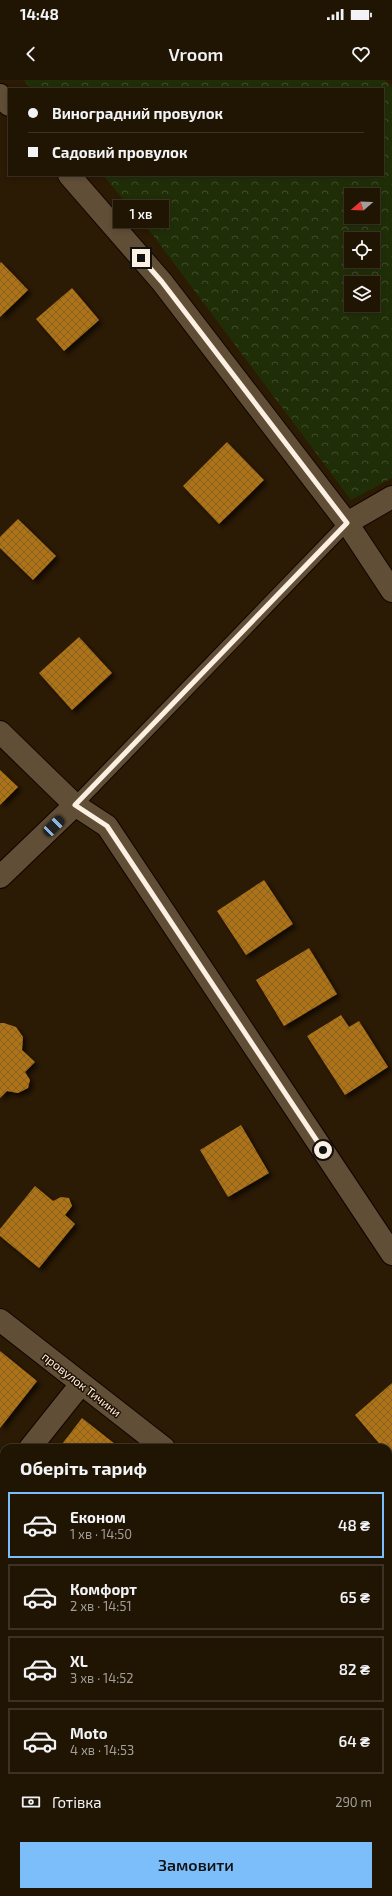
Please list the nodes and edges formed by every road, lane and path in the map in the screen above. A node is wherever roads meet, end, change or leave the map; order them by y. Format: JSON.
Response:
{"nodes":[{"id":1,"x":0,"y":95,"type":"edge"},
{"id":2,"x":8,"y":104,"type":"edge"},
{"id":3,"x":70,"y":176,"type":"edge"},
{"id":4,"x":392,"y":497,"type":"edge"},
{"id":5,"x":347,"y":523,"type":"junction"},
{"id":6,"x":392,"y":591,"type":"edge"},
{"id":7,"x":0,"y":732,"type":"edge"},
{"id":8,"x":75,"y":805,"type":"junction"},
{"id":9,"x":0,"y":877,"type":"edge"},
{"id":10,"x":392,"y":1254,"type":"edge"},
{"id":11,"x":0,"y":1320,"type":"edge"},
{"id":12,"x":81,"y":1384,"type":"junction"},
{"id":13,"x":33,"y":1444,"type":"edge"},
{"id":14,"x":159,"y":1444,"type":"edge"}],
"edges":[{"from":1,"to":2,"type":"street"},
{"from":3,"to":5,"type":"street"},
{"from":4,"to":5,"type":"street"},
{"from":5,"to":6,"type":"street"},
{"from":5,"to":8,"type":"lane"},
{"from":7,"to":8,"type":"street"},
{"from":8,"to":9,"type":"street"},
{"from":8,"to":10,"type":"street"},
{"from":11,"to":12,"type":"street","name":"провулок Тичини"},
{"from":12,"to":13,"type":"street"},
{"from":12,"to":14,"type":"street","name":"провулок Тичини"}]}
